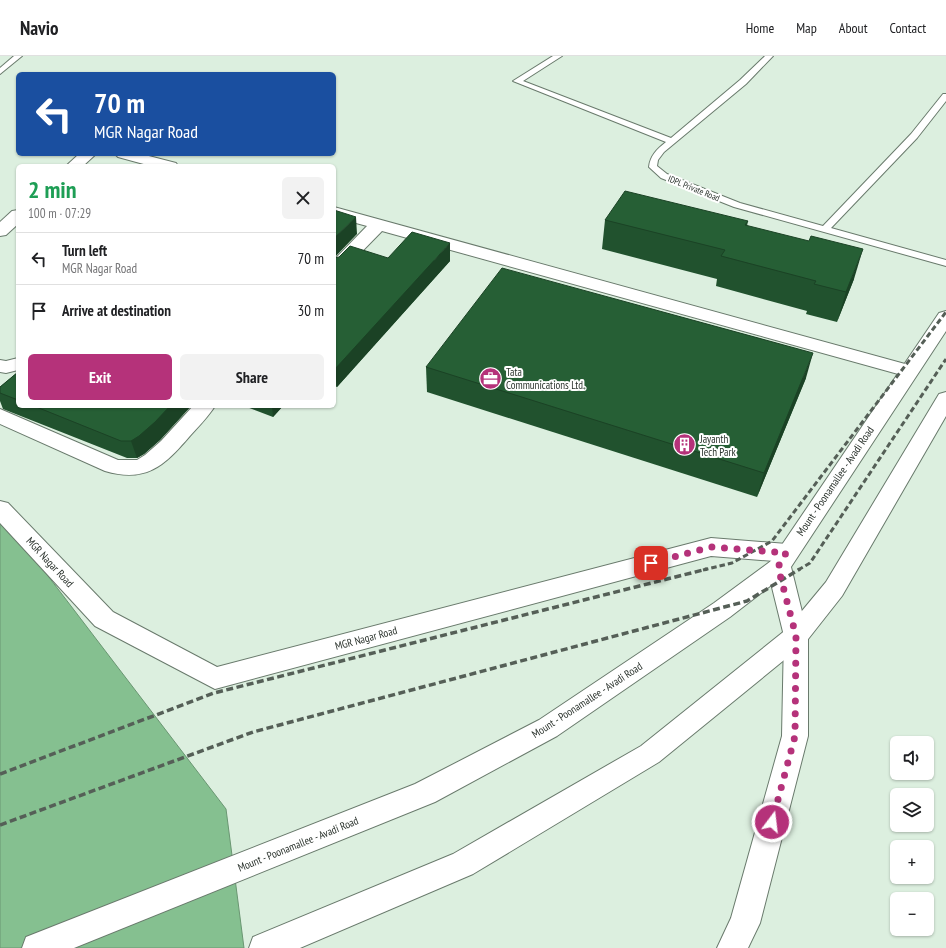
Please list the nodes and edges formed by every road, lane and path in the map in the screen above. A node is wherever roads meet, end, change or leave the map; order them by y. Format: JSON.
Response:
{"nodes":[{"id":1,"x":18,"y":56,"type":"edge"},
{"id":2,"x":558,"y":56,"type":"edge"},
{"id":3,"x":769,"y":56,"type":"edge"},
{"id":4,"x":0,"y":72,"type":"edge"},
{"id":5,"x":946,"y":96,"type":"edge"},
{"id":6,"x":672,"y":141,"type":"junction"},
{"id":7,"x":86,"y":156,"type":"edge"},
{"id":8,"x":130,"y":156,"type":"edge"},
{"id":9,"x":76,"y":164,"type":"edge"},
{"id":10,"x":160,"y":164,"type":"edge"},
{"id":11,"x":336,"y":213,"type":"edge"},
{"id":12,"x":16,"y":218,"type":"edge"},
{"id":13,"x":378,"y":224,"type":"junction"},
{"id":14,"x":825,"y":229,"type":"junction"},
{"id":15,"x":0,"y":231,"type":"edge"},
{"id":16,"x":946,"y":263,"type":"edge"},
{"id":17,"x":336,"y":268,"type":"edge"},
{"id":18,"x":946,"y":317,"type":"edge"},
{"id":19,"x":16,"y":364,"type":"edge"},
{"id":20,"x":0,"y":366,"type":"edge"},
{"id":21,"x":909,"y":371,"type":"junction"},
{"id":22,"x":946,"y":399,"type":"edge"},
{"id":23,"x":203,"y":408,"type":"edge"},
{"id":24,"x":0,"y":416,"type":"edge"},
{"id":25,"x":0,"y":509,"type":"edge"},
{"id":26,"x":782,"y":560,"type":"junction"},
{"id":27,"x":796,"y":636,"type":"junction"},
{"id":28,"x":37,"y":948,"type":"edge"},
{"id":29,"x":264,"y":948,"type":"edge"},
{"id":30,"x":732,"y":948,"type":"edge"}],
"edges":[{"from":1,"to":4,"type":"lane"},
{"from":2,"to":6,"type":"lane"},
{"from":3,"to":6,"type":"lane","name":"IDPL Private Road"},
{"from":5,"to":14,"type":"lane"},
{"from":6,"to":14,"type":"lane","name":"IDPL Private Road"},
{"from":7,"to":9,"type":"street"},
{"from":8,"to":10,"type":"street"},
{"from":11,"to":13,"type":"street"},
{"from":12,"to":15,"type":"street"},
{"from":13,"to":17,"type":"street"},
{"from":13,"to":21,"type":"street"},
{"from":14,"to":16,"type":"lane","name":"IDPL Private Road"},
{"from":18,"to":21,"type":"street","name":"Mount - Poonamallee - Avadi Road"},
{"from":19,"to":20,"type":"street"},
{"from":21,"to":26,"type":"street","name":"Mount - Poonamallee - Avadi Road"},
{"from":22,"to":27,"type":"street"},
{"from":23,"to":24,"type":"street"},
{"from":25,"to":26,"type":"street","name":"MGR Nagar Road"},
{"from":26,"to":27,"type":"street"},
{"from":26,"to":28,"type":"street","name":"Mount - Poonamallee - Avadi Road"},
{"from":27,"to":29,"type":"street"},
{"from":27,"to":30,"type":"street"}]}
